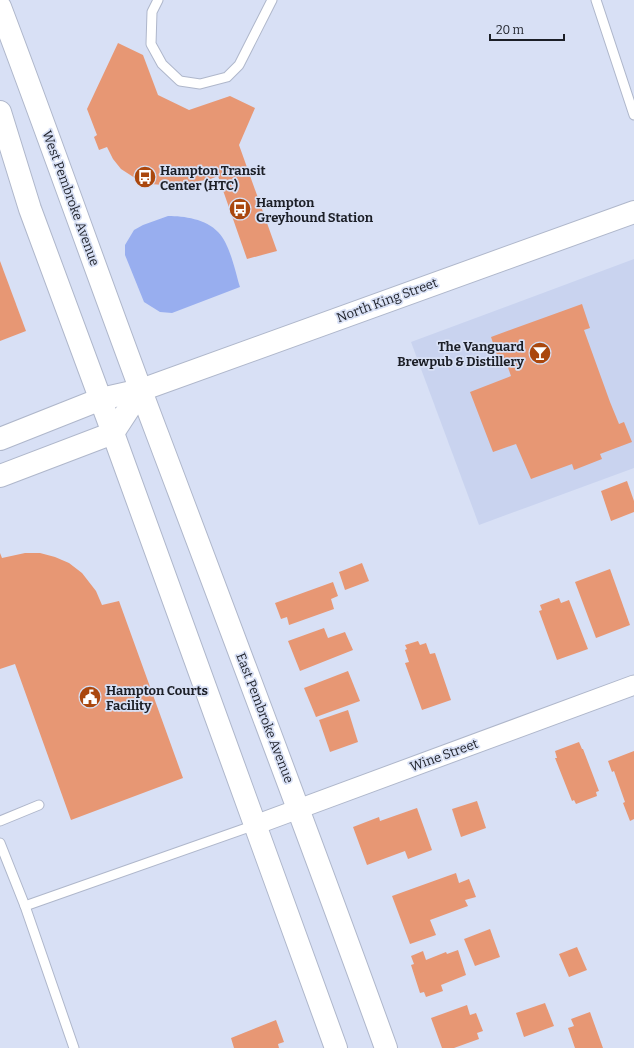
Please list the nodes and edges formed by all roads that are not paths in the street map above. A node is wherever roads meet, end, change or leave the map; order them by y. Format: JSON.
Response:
{"nodes":[{"id":1,"x":158,"y":0,"type":"edge"},
{"id":2,"x":272,"y":0,"type":"edge"},
{"id":3,"x":596,"y":0,"type":"edge"},
{"id":4,"x":0,"y":7,"type":"edge"},
{"id":5,"x":0,"y":112,"type":"edge"},
{"id":6,"x":634,"y":115,"type":"edge"},
{"id":7,"x":634,"y":212,"type":"edge"},
{"id":8,"x":141,"y":390,"type":"junction"},
{"id":9,"x":101,"y":399,"type":"junction"},
{"id":10,"x":113,"y":433,"type":"junction"},
{"id":11,"x":0,"y":439,"type":"edge"},
{"id":12,"x":0,"y":476,"type":"edge"},
{"id":13,"x":634,"y":685,"type":"edge"},
{"id":14,"x":39,"y":805,"type":"dead end"},
{"id":15,"x":299,"y":808,"type":"junction"},
{"id":16,"x":0,"y":821,"type":"edge"},
{"id":17,"x":255,"y":825,"type":"junction"},
{"id":18,"x":0,"y":843,"type":"edge"},
{"id":19,"x":25,"y":906,"type":"junction"},
{"id":20,"x":74,"y":1048,"type":"edge"},
{"id":21,"x":336,"y":1048,"type":"edge"},
{"id":22,"x":386,"y":1048,"type":"edge"}],
"edges":[{"from":1,"to":2,"type":"lane"},
{"from":3,"to":6,"type":"lane"},
{"from":4,"to":8,"type":"main road","name":"West Pembroke Avenue"},
{"from":5,"to":9,"type":"main road"},
{"from":7,"to":8,"type":"main road","name":"North King Street"},
{"from":8,"to":9,"type":"main road","name":"North King Street"},
{"from":8,"to":10,"type":"main road"},
{"from":8,"to":15,"type":"main road","name":"East Pembroke Avenue"},
{"from":9,"to":10,"type":"main road"},
{"from":9,"to":11,"type":"main road","name":"North King Street"},
{"from":10,"to":12,"type":"main road"},
{"from":10,"to":17,"type":"main road"},
{"from":13,"to":15,"type":"street","name":"Wine Street"},
{"from":14,"to":16,"type":"lane"},
{"from":15,"to":17,"type":"street","name":"Wine Street"},
{"from":15,"to":22,"type":"main road","name":"East Pembroke Avenue"},
{"from":17,"to":19,"type":"lane"},
{"from":17,"to":21,"type":"main road"},
{"from":18,"to":19,"type":"lane"},
{"from":19,"to":20,"type":"lane"}]}
